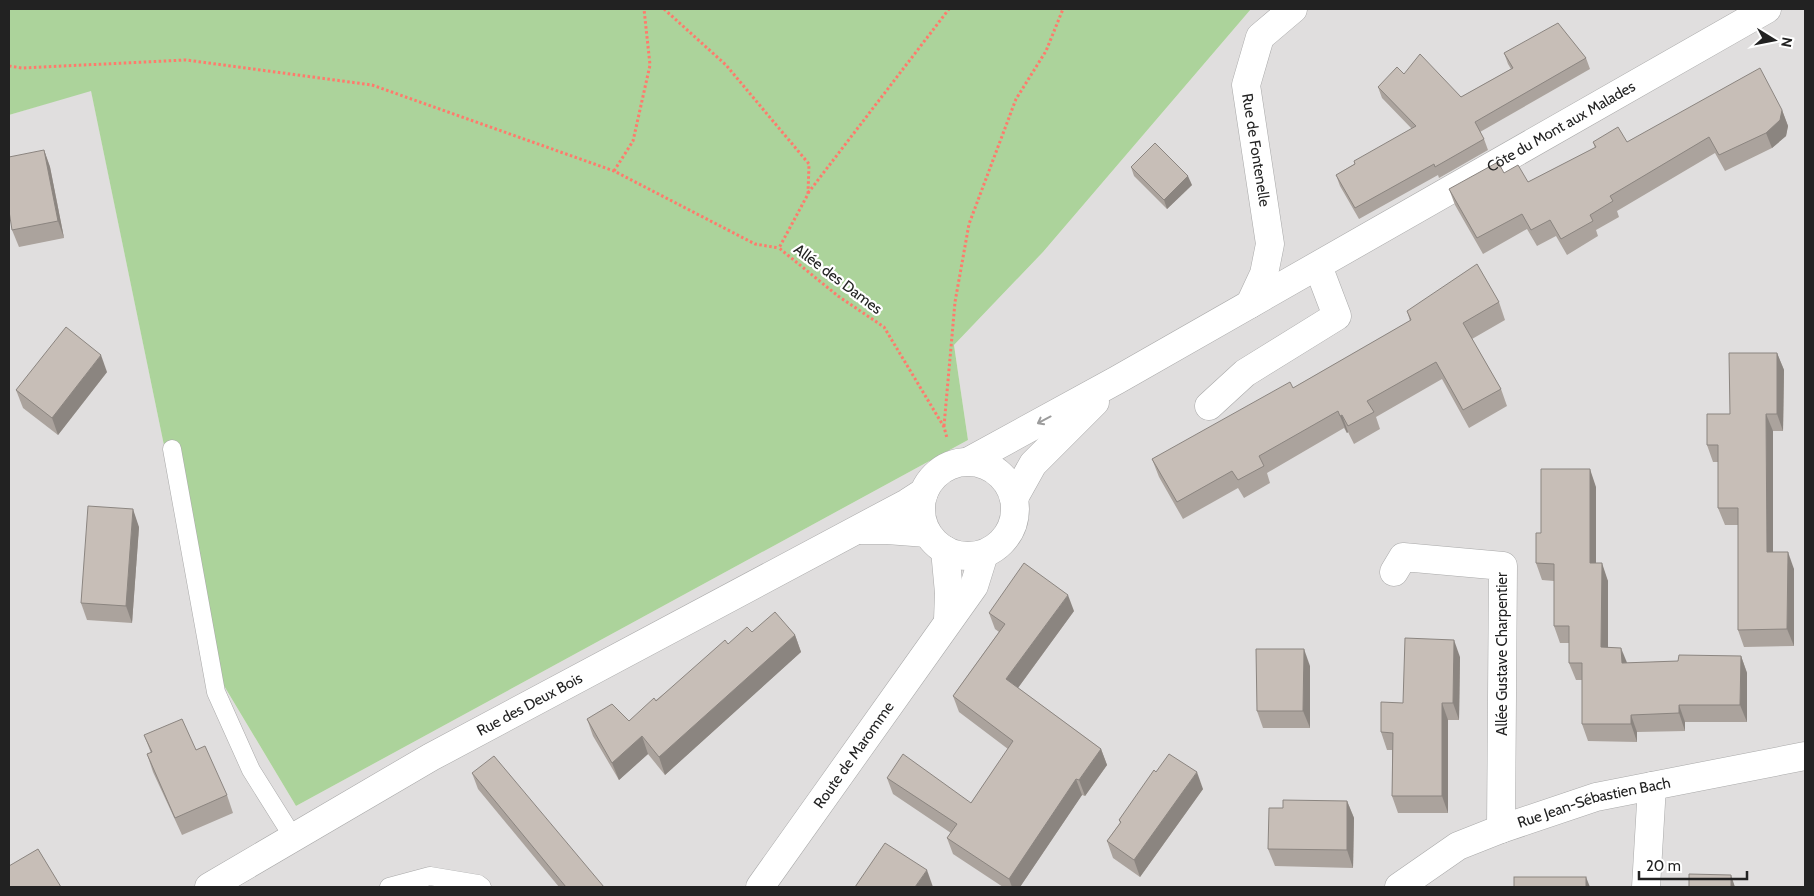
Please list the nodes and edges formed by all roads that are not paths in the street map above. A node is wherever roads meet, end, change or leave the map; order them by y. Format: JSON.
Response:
{"nodes":[{"id":1,"x":1293,"y":9,"type":"edge"},
{"id":2,"x":1767,"y":9,"type":"edge"},
{"id":3,"x":1318,"y":266,"type":"junction"},
{"id":4,"x":1250,"y":304,"type":"junction"},
{"id":5,"x":1117,"y":380,"type":"junction"},
{"id":6,"x":1209,"y":406,"type":"dead end"},
{"id":7,"x":172,"y":449,"type":"dead end"},
{"id":8,"x":961,"y":463,"type":"junction"},
{"id":9,"x":924,"y":492,"type":"junction"},
{"id":10,"x":1014,"y":498,"type":"junction"},
{"id":11,"x":854,"y":530,"type":"junction"},
{"id":12,"x":936,"y":542,"type":"junction"},
{"id":13,"x":984,"y":554,"type":"junction"},
{"id":14,"x":1394,"y":572,"type":"dead end"},
{"id":15,"x":948,"y":620,"type":"junction"},
{"id":16,"x":1805,"y":756,"type":"edge"},
{"id":17,"x":1652,"y":786,"type":"junction"},
{"id":18,"x":1501,"y":829,"type":"junction"},
{"id":19,"x":293,"y":838,"type":"junction"},
{"id":20,"x":208,"y":887,"type":"edge"},
{"id":21,"x":389,"y":887,"type":"edge"},
{"id":22,"x":482,"y":887,"type":"edge"},
{"id":23,"x":760,"y":887,"type":"edge"},
{"id":24,"x":1398,"y":887,"type":"edge"},
{"id":25,"x":1646,"y":887,"type":"edge"}],
"edges":[{"from":1,"to":4,"type":"street","name":"Rue de Fontenelle"},
{"from":2,"to":3,"type":"street","name":"Côte du Mont aux Malades"},
{"from":3,"to":4,"type":"street","name":"Côte du Mont aux Malades"},
{"from":3,"to":6,"type":"street"},
{"from":4,"to":5,"type":"street","name":"Côte du Mont aux Malades"},
{"from":5,"to":8,"type":"street","one_way":true},
{"from":5,"to":10,"type":"street"},
{"from":7,"to":19,"type":"lane"},
{"from":8,"to":9,"type":"street"},
{"from":8,"to":10,"type":"street"},
{"from":9,"to":11,"type":"street","name":"Rue des Deux Bois"},
{"from":9,"to":12,"type":"street"},
{"from":10,"to":13,"type":"street"},
{"from":11,"to":12,"type":"street","name":"Rue des Deux Bois"},
{"from":11,"to":19,"type":"street","name":"Rue des Deux Bois"},
{"from":12,"to":13,"type":"street"},
{"from":12,"to":15,"type":"street"},
{"from":13,"to":15,"type":"street","name":"Route de Maromme"},
{"from":14,"to":18,"type":"street","name":"Allée Gustave Charpentier"},
{"from":15,"to":23,"type":"street","name":"Route de Maromme"},
{"from":16,"to":17,"type":"street","name":"Rue Jean-Sébastien Bach"},
{"from":17,"to":18,"type":"street","name":"Rue Jean-Sébastien Bach"},
{"from":17,"to":25,"type":"street"},
{"from":18,"to":24,"type":"street","name":"Rue Jean-Sébastien Bach"},
{"from":19,"to":20,"type":"street","name":"Rue des Deux Bois"},
{"from":21,"to":22,"type":"lane"}]}
